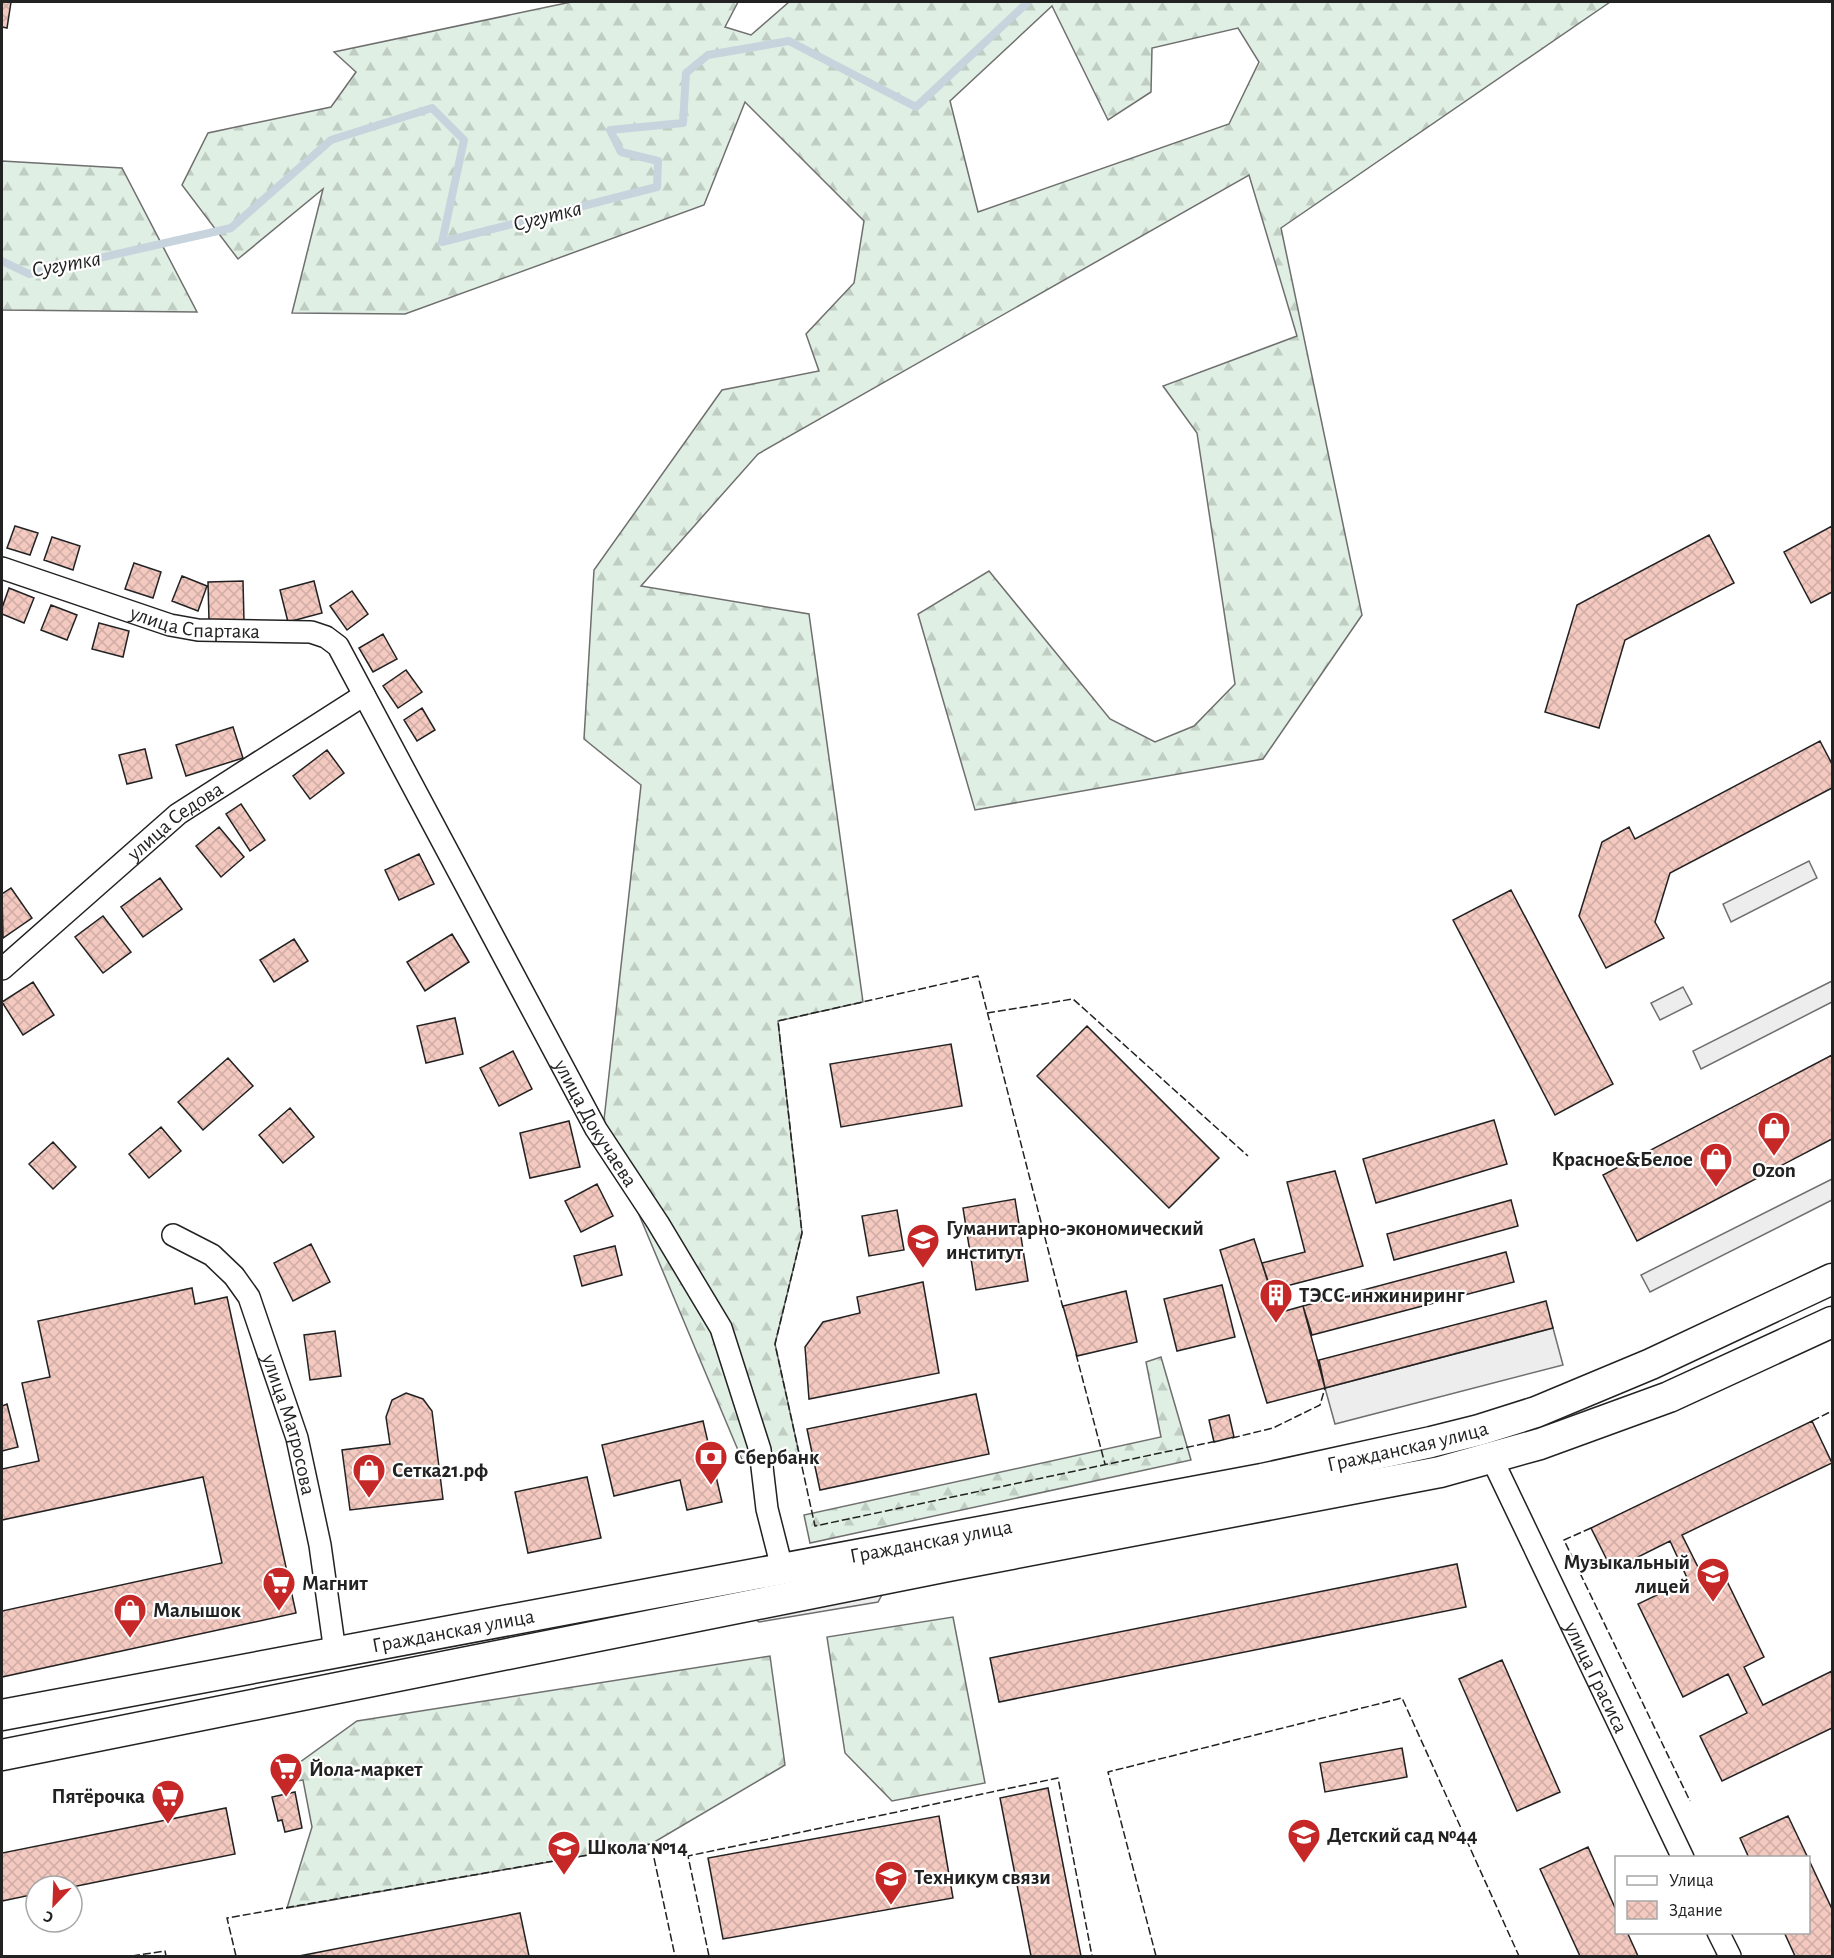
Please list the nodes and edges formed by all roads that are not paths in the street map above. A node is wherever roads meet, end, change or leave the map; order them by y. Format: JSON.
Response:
{"nodes":[{"id":1,"x":2,"y":568,"type":"edge"},
{"id":2,"x":364,"y":695,"type":"junction"},
{"id":3,"x":2,"y":969,"type":"edge"},
{"id":4,"x":173,"y":1235,"type":"dead end"},
{"id":5,"x":1833,"y":1279,"type":"edge"},
{"id":6,"x":1833,"y":1322,"type":"edge"},
{"id":7,"x":1479,"y":1430,"type":"junction"},
{"id":8,"x":1492,"y":1459,"type":"junction"},
{"id":9,"x":782,"y":1568,"type":"junction"},
{"id":10,"x":335,"y":1652,"type":"junction"},
{"id":11,"x":338,"y":1688,"type":"junction"},
{"id":12,"x":2,"y":1715,"type":"edge"},
{"id":13,"x":2,"y":1755,"type":"edge"},
{"id":14,"x":1683,"y":1856,"type":"edge"},
{"id":15,"x":1719,"y":1934,"type":"edge"},
{"id":16,"x":1730,"y":1956,"type":"edge"}],
"edges":[{"from":1,"to":2,"type":"street","name":"улица Спартака"},
{"from":2,"to":3,"type":"street","name":"улица Седова"},
{"from":2,"to":9,"type":"street","name":"улица Докучаева"},
{"from":4,"to":10,"type":"street","name":"улица Матросова"},
{"from":5,"to":7,"type":"main road","name":"Гражданская улица"},
{"from":6,"to":8,"type":"main road","name":"Гражданская улица"},
{"from":7,"to":8,"type":"main road","name":"улица Грасиса"},
{"from":7,"to":9,"type":"main road","name":"Гражданская улица"},
{"from":8,"to":11,"type":"main road","name":"Гражданская улица"},
{"from":8,"to":14,"type":"street","name":"улица Грасиса"},
{"from":9,"to":10,"type":"main road","name":"Гражданская улица"},
{"from":10,"to":11,"type":"main road"},
{"from":10,"to":12,"type":"main road","name":"Гражданская улица"},
{"from":11,"to":13,"type":"main road","name":"Гражданская улица"},
{"from":15,"to":16,"type":"street"}]}
